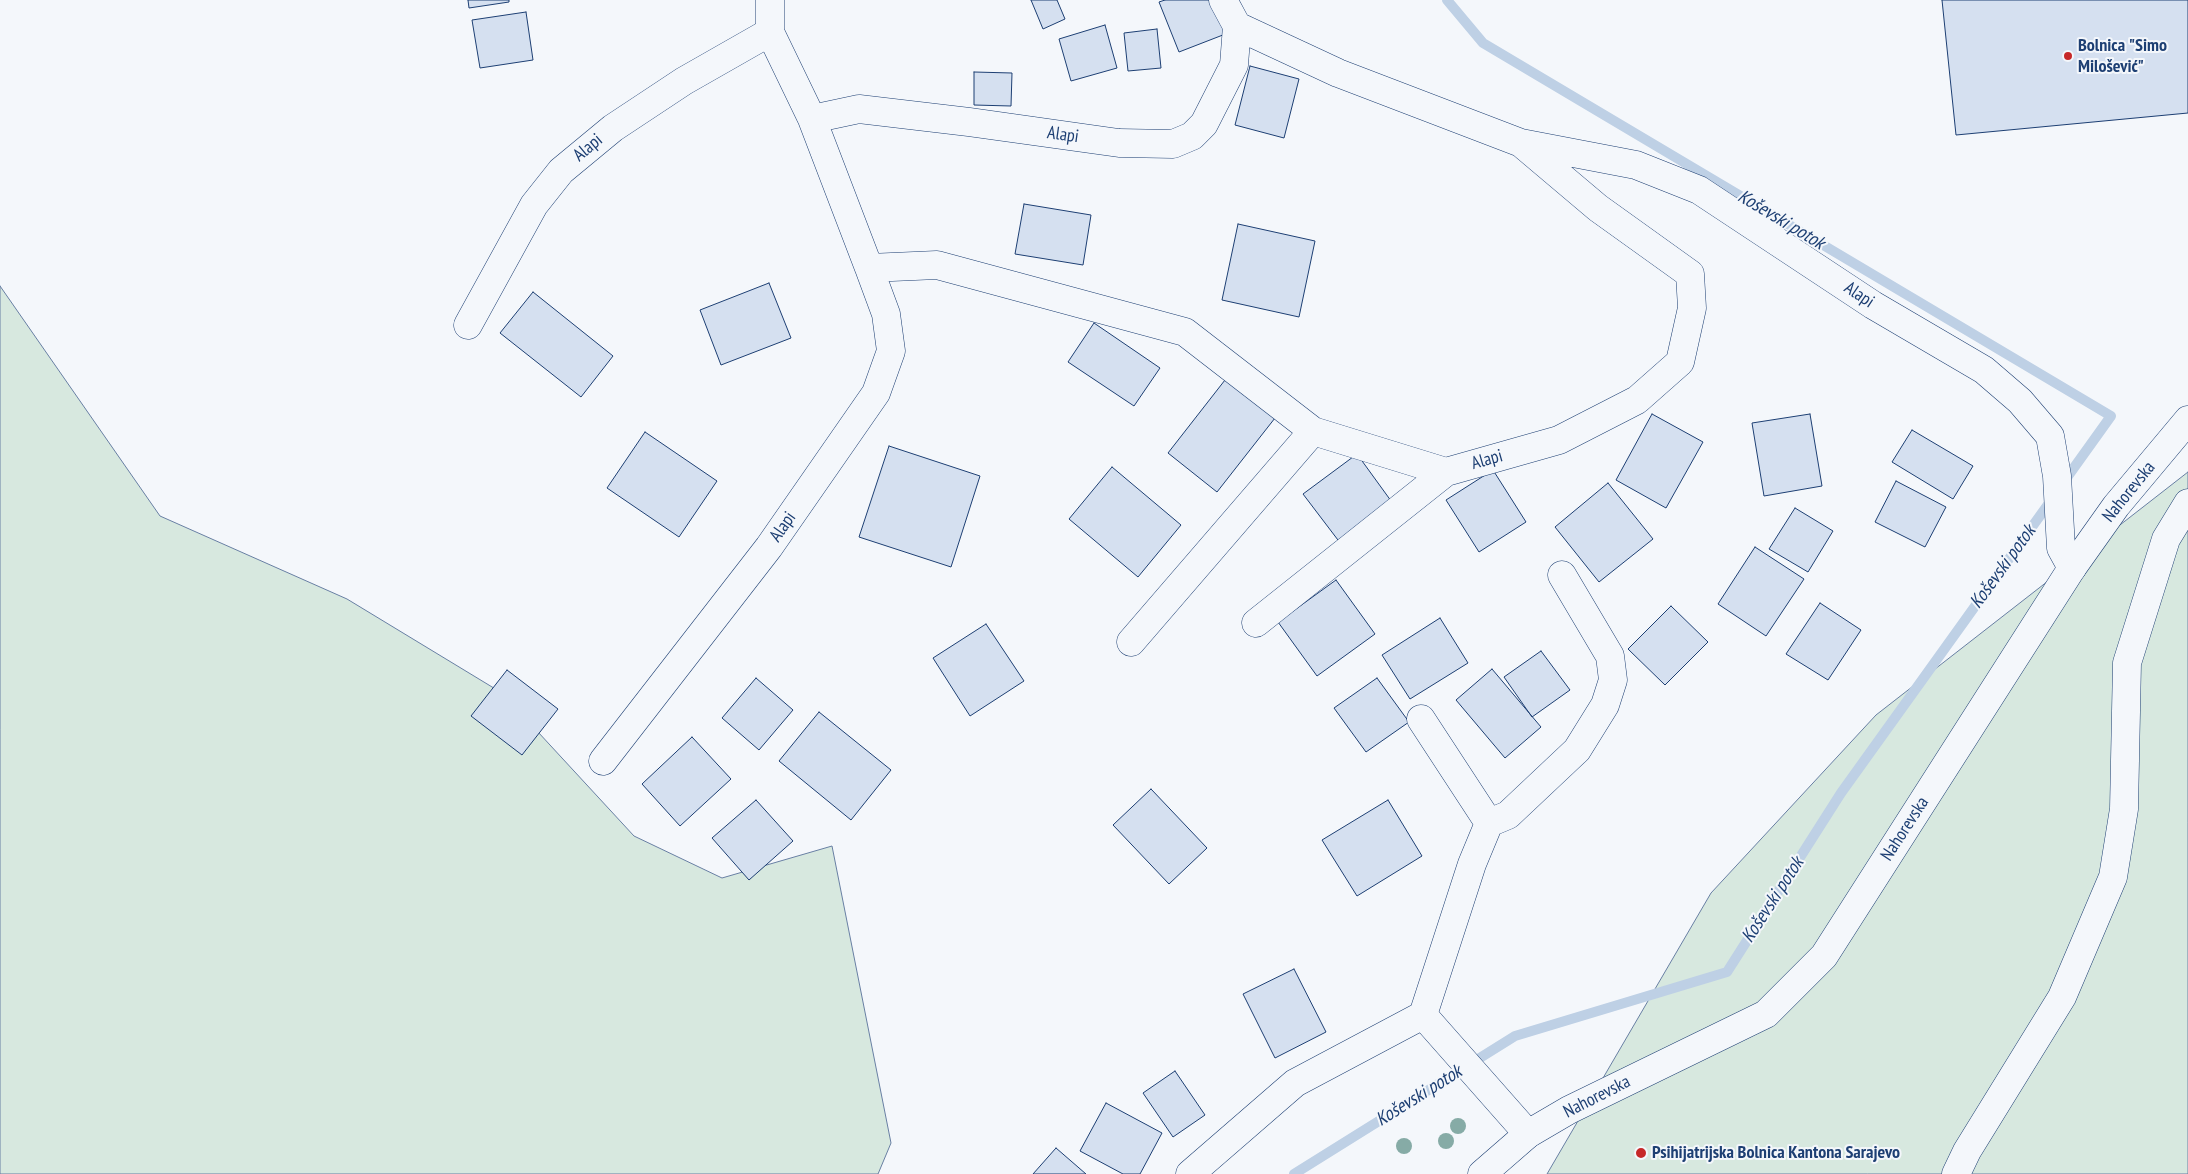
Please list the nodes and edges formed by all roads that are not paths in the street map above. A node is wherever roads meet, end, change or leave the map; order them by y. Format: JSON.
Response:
{"nodes":[{"id":1,"x":770,"y":0,"type":"edge"},
{"id":2,"x":1223,"y":0,"type":"edge"},
{"id":3,"x":1237,"y":26,"type":"junction"},
{"id":4,"x":770,"y":32,"type":"junction"},
{"id":5,"x":812,"y":118,"type":"junction"},
{"id":6,"x":1521,"y":143,"type":"junction"},
{"id":7,"x":870,"y":268,"type":"junction"},
{"id":8,"x":468,"y":325,"type":"dead end"},
{"id":9,"x":2188,"y":420,"type":"edge"},
{"id":10,"x":1313,"y":431,"type":"junction"},
{"id":11,"x":1446,"y":472,"type":"junction"},
{"id":12,"x":2188,"y":503,"type":"edge"},
{"id":13,"x":2072,"y":568,"type":"junction"},
{"id":14,"x":1562,"y":575,"type":"dead end"},
{"id":15,"x":1256,"y":623,"type":"dead end"},
{"id":16,"x":1131,"y":642,"type":"dead end"},
{"id":17,"x":1421,"y":719,"type":"dead end"},
{"id":18,"x":604,"y":761,"type":"dead end"},
{"id":19,"x":1489,"y":822,"type":"junction"},
{"id":20,"x":1423,"y":1015,"type":"junction"},
{"id":21,"x":1528,"y":1134,"type":"junction"},
{"id":22,"x":1190,"y":1174,"type":"edge"},
{"id":23,"x":1482,"y":1174,"type":"edge"},
{"id":24,"x":1956,"y":1174,"type":"edge"}],
"edges":[{"from":1,"to":4,"type":"street","name":"Alapi"},
{"from":2,"to":3,"type":"street"},
{"from":3,"to":5,"type":"street","name":"Alapi"},
{"from":3,"to":6,"type":"street","name":"Alapi"},
{"from":4,"to":5,"type":"street","name":"Alapi"},
{"from":4,"to":8,"type":"street","name":"Alapi"},
{"from":5,"to":7,"type":"street","name":"Alapi"},
{"from":6,"to":11,"type":"street","name":"Alapi"},
{"from":6,"to":13,"type":"street","name":"Alapi"},
{"from":7,"to":10,"type":"street"},
{"from":7,"to":18,"type":"street","name":"Alapi"},
{"from":9,"to":13,"type":"street","name":"Nahorevska"},
{"from":10,"to":11,"type":"street"},
{"from":10,"to":16,"type":"street"},
{"from":11,"to":15,"type":"street","name":"Alapi"},
{"from":12,"to":24,"type":"street"},
{"from":13,"to":21,"type":"street","name":"Nahorevska"},
{"from":14,"to":19,"type":"street"},
{"from":17,"to":19,"type":"street"},
{"from":19,"to":20,"type":"street"},
{"from":20,"to":21,"type":"street"},
{"from":20,"to":22,"type":"street"},
{"from":21,"to":23,"type":"street","name":"Nahorevska"}]}
